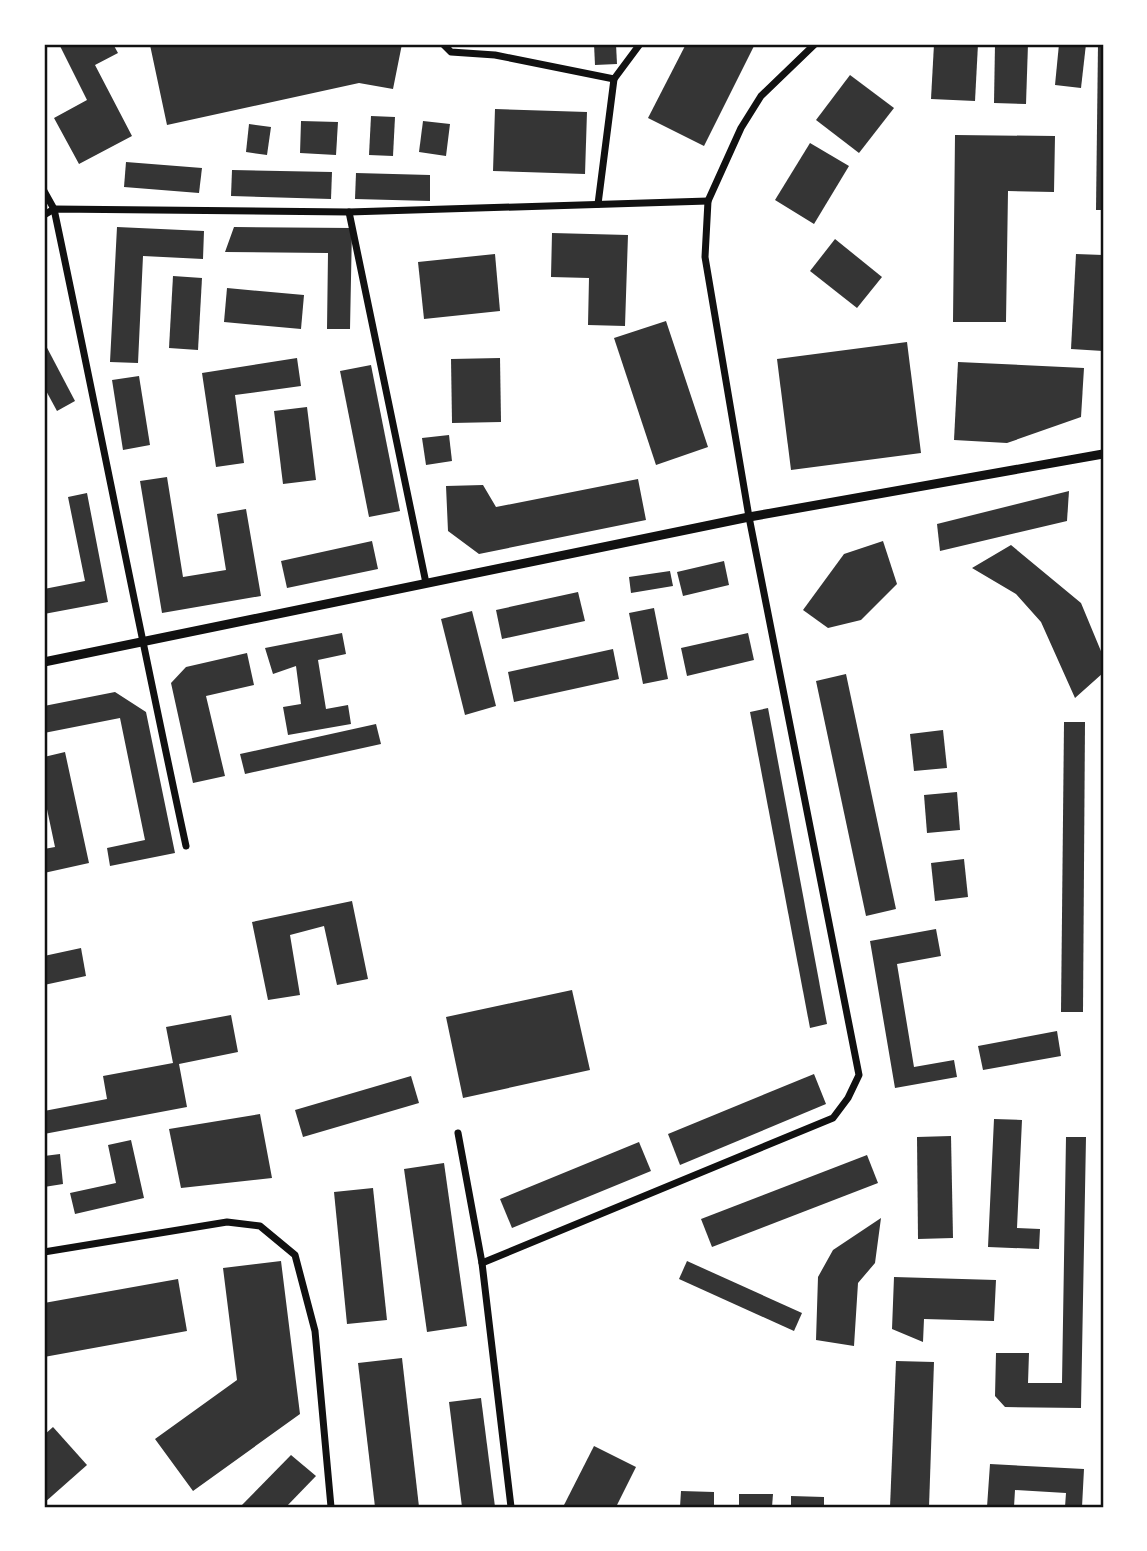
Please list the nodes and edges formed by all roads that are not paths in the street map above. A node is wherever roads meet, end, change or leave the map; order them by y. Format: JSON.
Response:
{"nodes":[{"id":1,"x":443,"y":44,"type":"edge"},
{"id":2,"x":640,"y":44,"type":"edge"},
{"id":3,"x":815,"y":44,"type":"edge"},
{"id":4,"x":614,"y":79,"type":"junction"},
{"id":5,"x":44,"y":191,"type":"edge"},
{"id":6,"x":708,"y":201,"type":"junction"},
{"id":7,"x":598,"y":204,"type":"junction"},
{"id":8,"x":54,"y":209,"type":"junction"},
{"id":9,"x":349,"y":212,"type":"junction"},
{"id":10,"x":44,"y":215,"type":"edge"},
{"id":11,"x":1103,"y":454,"type":"edge"},
{"id":12,"x":749,"y":517,"type":"junction"},
{"id":13,"x":426,"y":583,"type":"junction"},
{"id":14,"x":141,"y":641,"type":"junction"},
{"id":15,"x":44,"y":662,"type":"edge"},
{"id":16,"x":186,"y":846,"type":"dead end"},
{"id":17,"x":458,"y":1133,"type":"dead end"},
{"id":18,"x":44,"y":1252,"type":"edge"},
{"id":19,"x":482,"y":1263,"type":"junction"},
{"id":20,"x":331,"y":1507,"type":"edge"},
{"id":21,"x":511,"y":1507,"type":"edge"}],
"edges":[{"from":1,"to":4,"type":"street"},
{"from":2,"to":4,"type":"street"},
{"from":3,"to":6,"type":"street"},
{"from":4,"to":7,"type":"street"},
{"from":5,"to":8,"type":"street"},
{"from":6,"to":7,"type":"street"},
{"from":6,"to":12,"type":"street"},
{"from":7,"to":9,"type":"street"},
{"from":8,"to":9,"type":"street"},
{"from":8,"to":10,"type":"street"},
{"from":8,"to":14,"type":"street"},
{"from":9,"to":13,"type":"street"},
{"from":11,"to":12,"type":"street"},
{"from":12,"to":13,"type":"street"},
{"from":12,"to":19,"type":"street"},
{"from":13,"to":14,"type":"street"},
{"from":14,"to":15,"type":"street"},
{"from":14,"to":16,"type":"street"},
{"from":17,"to":19,"type":"street"},
{"from":18,"to":20,"type":"street"},
{"from":19,"to":21,"type":"street"}]}
